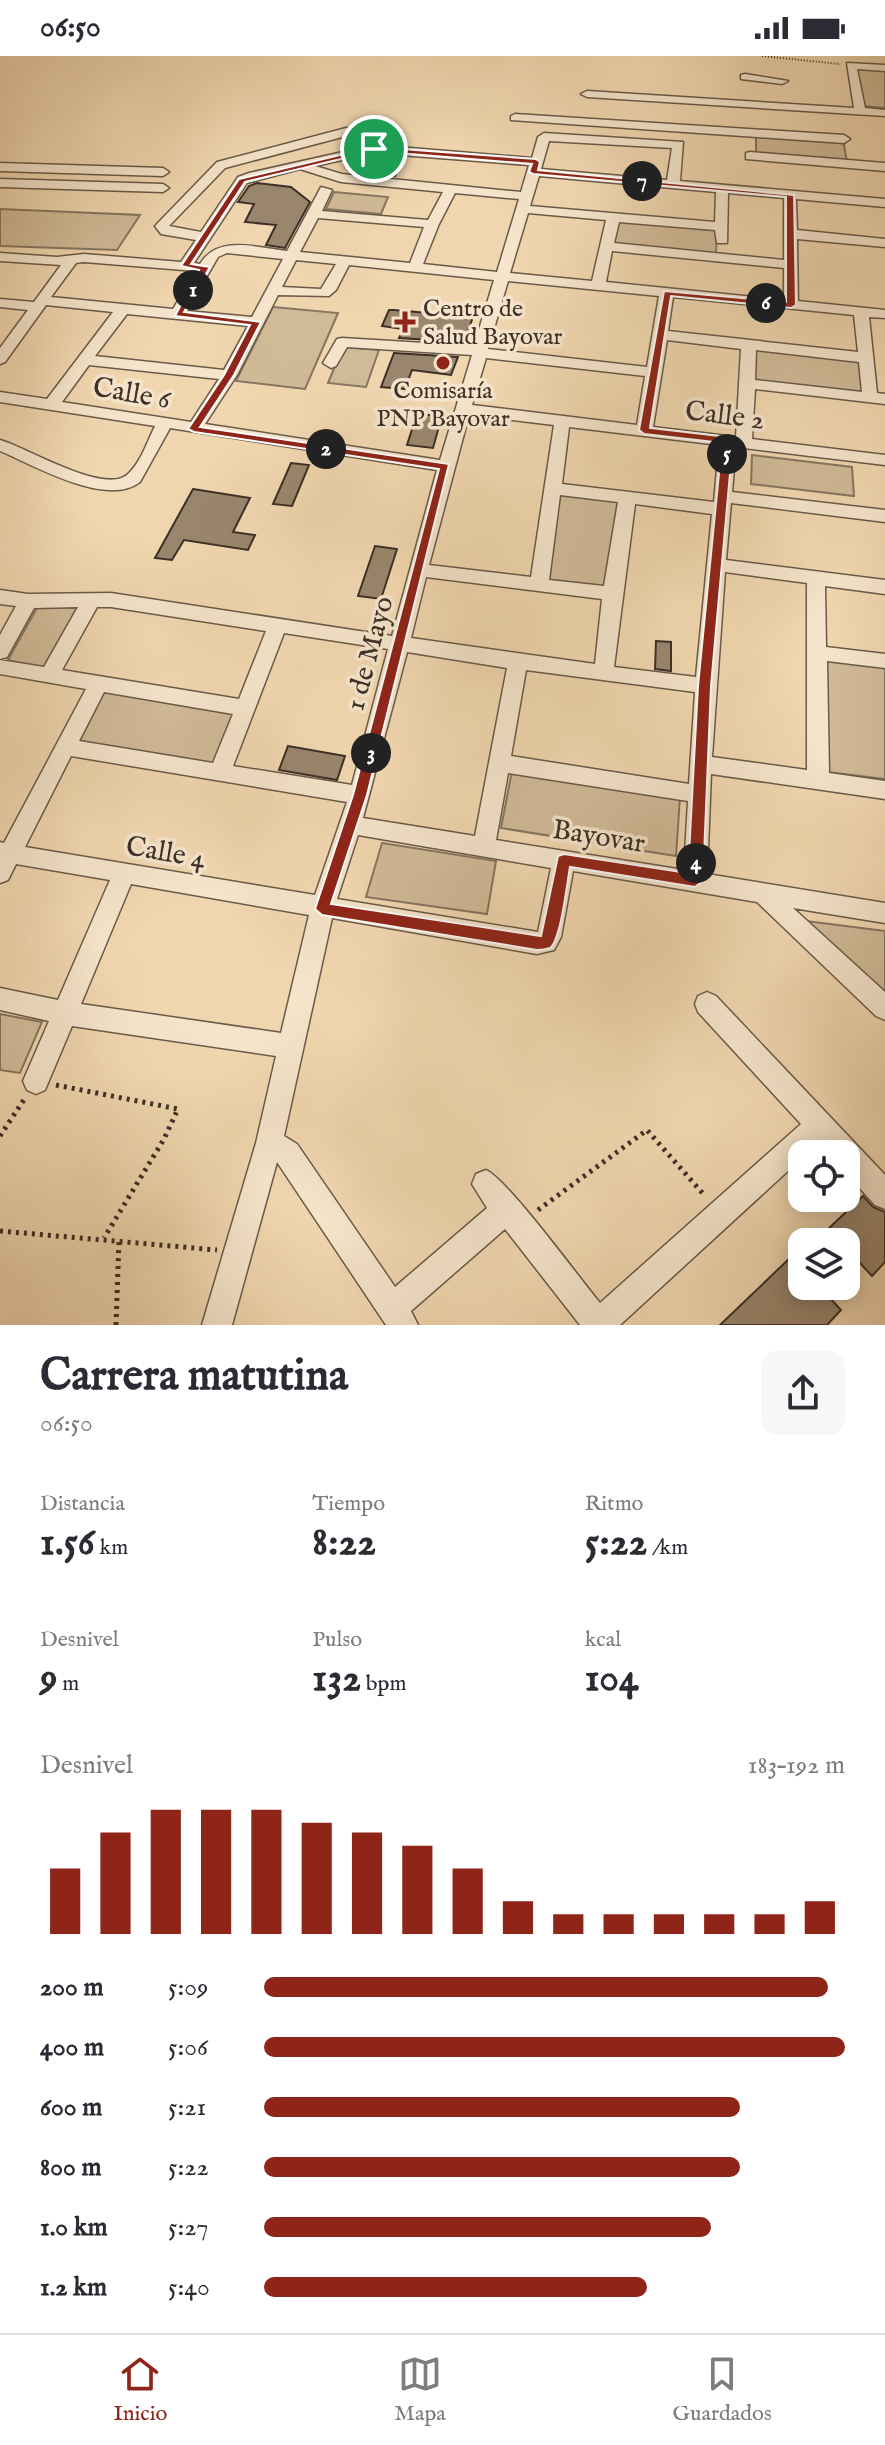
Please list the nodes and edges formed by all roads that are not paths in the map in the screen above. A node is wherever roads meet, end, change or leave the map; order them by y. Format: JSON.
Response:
{"nodes":[{"id":1,"x":885,"y":68,"type":"edge"},
{"id":2,"x":745,"y":77,"type":"dead end"},
{"id":3,"x":587,"y":94,"type":"dead end"},
{"id":4,"x":784,"y":106,"type":"junction"},
{"id":5,"x":835,"y":109,"type":"junction"},
{"id":6,"x":860,"y":111,"type":"junction"},
{"id":7,"x":885,"y":113,"type":"edge"},
{"id":8,"x":515,"y":118,"type":"dead end"},
{"id":9,"x":346,"y":132,"type":"dead end"},
{"id":10,"x":752,"y":133,"type":"junction"},
{"id":11,"x":844,"y":139,"type":"junction"},
{"id":12,"x":849,"y":164,"type":"junction"},
{"id":13,"x":300,"y":166,"type":"junction"},
{"id":14,"x":0,"y":167,"type":"edge"},
{"id":15,"x":535,"y":167,"type":"junction"},
{"id":16,"x":885,"y":167,"type":"edge"},
{"id":17,"x":163,"y":172,"type":"dead end"},
{"id":18,"x":748,"y":173,"type":"junction"},
{"id":19,"x":0,"y":183,"type":"edge"},
{"id":20,"x":673,"y":184,"type":"junction"},
{"id":21,"x":163,"y":188,"type":"dead end"},
{"id":22,"x":722,"y":188,"type":"junction"},
{"id":23,"x":451,"y":189,"type":"junction"},
{"id":24,"x":326,"y":190,"type":"dead end"},
{"id":25,"x":790,"y":195,"type":"junction"},
{"id":26,"x":524,"y":202,"type":"junction"},
{"id":27,"x":885,"y":203,"type":"edge"},
{"id":28,"x":313,"y":214,"type":"junction"},
{"id":29,"x":613,"y":217,"type":"junction"},
{"id":30,"x":432,"y":224,"type":"junction"},
{"id":31,"x":723,"y":227,"type":"junction"},
{"id":32,"x":792,"y":234,"type":"junction"},
{"id":33,"x":205,"y":237,"type":"junction"},
{"id":34,"x":607,"y":246,"type":"junction"},
{"id":35,"x":885,"y":247,"type":"edge"},
{"id":36,"x":292,"y":256,"type":"junction"},
{"id":37,"x":0,"y":257,"type":"edge"},
{"id":38,"x":721,"y":258,"type":"junction"},
{"id":39,"x":71,"y":260,"type":"junction"},
{"id":40,"x":344,"y":261,"type":"junction"},
{"id":41,"x":792,"y":265,"type":"junction"},
{"id":42,"x":185,"y":266,"type":"junction"},
{"id":43,"x":205,"y":267,"type":"junction"},
{"id":44,"x":415,"y":268,"type":"junction"},
{"id":45,"x":500,"y":277,"type":"junction"},
{"id":46,"x":598,"y":286,"type":"junction"},
{"id":47,"x":273,"y":291,"type":"junction"},
{"id":48,"x":667,"y":293,"type":"junction"},
{"id":49,"x":0,"y":303,"type":"edge"},
{"id":50,"x":42,"y":304,"type":"junction"},
{"id":51,"x":791,"y":305,"type":"junction"},
{"id":52,"x":123,"y":309,"type":"junction"},
{"id":53,"x":861,"y":312,"type":"junction"},
{"id":54,"x":178,"y":314,"type":"junction"},
{"id":55,"x":885,"y":314,"type":"edge"},
{"id":56,"x":256,"y":322,"type":"junction"},
{"id":57,"x":660,"y":335,"type":"junction"},
{"id":58,"x":6,"y":344,"type":"edge"},
{"id":59,"x":749,"y":346,"type":"junction"},
{"id":60,"x":481,"y":352,"type":"junction"},
{"id":61,"x":867,"y":358,"type":"junction"},
{"id":62,"x":0,"y":359,"type":"edge"},
{"id":63,"x":87,"y":360,"type":"junction"},
{"id":64,"x":331,"y":363,"type":"dead end"},
{"id":65,"x":654,"y":372,"type":"junction"},
{"id":66,"x":229,"y":375,"type":"junction"},
{"id":67,"x":747,"y":384,"type":"junction"},
{"id":68,"x":0,"y":397,"type":"edge"},
{"id":69,"x":878,"y":398,"type":"edge"},
{"id":70,"x":52,"y":404,"type":"junction"},
{"id":71,"x":464,"y":409,"type":"junction"},
{"id":72,"x":562,"y":422,"type":"junction"},
{"id":73,"x":164,"y":424,"type":"junction"},
{"id":74,"x":194,"y":429,"type":"junction"},
{"id":75,"x":644,"y":430,"type":"junction"},
{"id":76,"x":736,"y":441,"type":"junction"},
{"id":77,"x":0,"y":445,"type":"edge"},
{"id":78,"x":885,"y":460,"type":"edge"},
{"id":79,"x":446,"y":466,"type":"junction"},
{"id":80,"x":554,"y":489,"type":"junction"},
{"id":81,"x":627,"y":497,"type":"junction"},
{"id":82,"x":723,"y":503,"type":"junction"},
{"id":83,"x":885,"y":516,"type":"edge"},
{"id":84,"x":718,"y":565,"type":"junction"},
{"id":85,"x":419,"y":570,"type":"junction"},
{"id":86,"x":816,"y":578,"type":"junction"},
{"id":87,"x":539,"y":585,"type":"junction"},
{"id":88,"x":885,"y":587,"type":"edge"},
{"id":89,"x":612,"y":594,"type":"junction"},
{"id":90,"x":0,"y":597,"type":"edge"},
{"id":91,"x":91,"y":600,"type":"junction"},
{"id":92,"x":28,"y":601,"type":"junction"},
{"id":93,"x":278,"y":625,"type":"junction"},
{"id":94,"x":399,"y":643,"type":"junction"},
{"id":95,"x":0,"y":652,"type":"edge"},
{"id":96,"x":818,"y":653,"type":"junction"},
{"id":97,"x":885,"y":661,"type":"edge"},
{"id":98,"x":518,"y":662,"type":"junction"},
{"id":99,"x":0,"y":667,"type":"edge"},
{"id":100,"x":604,"y":673,"type":"junction"},
{"id":101,"x":50,"y":674,"type":"junction"},
{"id":102,"x":99,"y":683,"type":"junction"},
{"id":103,"x":705,"y":686,"type":"junction"},
{"id":104,"x":245,"y":708,"type":"junction"},
{"id":105,"x":65,"y":747,"type":"junction"},
{"id":106,"x":500,"y":763,"type":"junction"},
{"id":107,"x":701,"y":764,"type":"junction"},
{"id":108,"x":220,"y":772,"type":"junction"},
{"id":109,"x":818,"y":781,"type":"junction"},
{"id":110,"x":885,"y":790,"type":"edge"},
{"id":111,"x":700,"y":794,"type":"junction"},
{"id":112,"x":360,"y":795,"type":"junction"},
{"id":113,"x":350,"y":825,"type":"junction"},
{"id":114,"x":484,"y":847,"type":"junction"},
{"id":115,"x":3,"y":860,"type":"edge"},
{"id":116,"x":564,"y":860,"type":"junction"},
{"id":117,"x":124,"y":873,"type":"junction"},
{"id":118,"x":695,"y":881,"type":"junction"},
{"id":119,"x":763,"y":893,"type":"junction"},
{"id":120,"x":322,"y":909,"type":"junction"},
{"id":121,"x":885,"y":913,"type":"edge"},
{"id":122,"x":0,"y":999,"type":"edge"},
{"id":123,"x":707,"y":1004,"type":"dead end"},
{"id":124,"x":885,"y":1008,"type":"edge"},
{"id":125,"x":65,"y":1013,"type":"junction"},
{"id":126,"x":289,"y":1046,"type":"junction"},
{"id":127,"x":36,"y":1081,"type":"road end"},
{"id":128,"x":820,"y":1124,"type":"junction"},
{"id":129,"x":269,"y":1143,"type":"junction"},
{"id":130,"x":486,"y":1184,"type":"dead end"},
{"id":131,"x":885,"y":1195,"type":"edge"},
{"id":132,"x":514,"y":1216,"type":"junction"},
{"id":133,"x":398,"y":1316,"type":"edge"},
{"id":134,"x":217,"y":1325,"type":"edge"},
{"id":135,"x":599,"y":1325,"type":"edge"}],
"edges":[{"from":1,"to":6,"type":"street"},
{"from":2,"to":4,"type":"street"},
{"from":3,"to":4,"type":"street"},
{"from":4,"to":5,"type":"street"},
{"from":5,"to":6,"type":"street"},
{"from":5,"to":11,"type":"street"},
{"from":6,"to":7,"type":"street"},
{"from":8,"to":10,"type":"street"},
{"from":9,"to":33,"type":"street"},
{"from":10,"to":11,"type":"street"},
{"from":10,"to":18,"type":"street"},
{"from":11,"to":12,"type":"street"},
{"from":12,"to":16,"type":"street"},
{"from":12,"to":18,"type":"street"},
{"from":13,"to":15,"type":"street"},
{"from":13,"to":23,"type":"street"},
{"from":13,"to":33,"type":"street"},
{"from":14,"to":17,"type":"street"},
{"from":15,"to":20,"type":"street"},
{"from":15,"to":20,"type":"street","name":"1 de Mayo"},
{"from":15,"to":26,"type":"street","name":"1 de Mayo"},
{"from":18,"to":22,"type":"street"},
{"from":18,"to":25,"type":"street"},
{"from":19,"to":21,"type":"street"},
{"from":20,"to":22,"type":"street"},
{"from":22,"to":31,"type":"street"},
{"from":23,"to":26,"type":"street"},
{"from":23,"to":30,"type":"street"},
{"from":24,"to":28,"type":"street"},
{"from":25,"to":27,"type":"street"},
{"from":25,"to":32,"type":"street"},
{"from":26,"to":29,"type":"street"},
{"from":26,"to":45,"type":"street","name":"1 de Mayo"},
{"from":28,"to":30,"type":"street"},
{"from":28,"to":36,"type":"street"},
{"from":29,"to":31,"type":"street"},
{"from":29,"to":34,"type":"street"},
{"from":30,"to":44,"type":"street"},
{"from":31,"to":38,"type":"street"},
{"from":32,"to":35,"type":"street"},
{"from":32,"to":41,"type":"street"},
{"from":33,"to":42,"type":"street"},
{"from":34,"to":38,"type":"street"},
{"from":34,"to":46,"type":"street"},
{"from":36,"to":40,"type":"street"},
{"from":36,"to":43,"type":"street"},
{"from":36,"to":47,"type":"street"},
{"from":37,"to":39,"type":"street"},
{"from":38,"to":41,"type":"street"},
{"from":39,"to":42,"type":"street"},
{"from":39,"to":50,"type":"street"},
{"from":40,"to":44,"type":"street"},
{"from":40,"to":47,"type":"street"},
{"from":41,"to":51,"type":"street"},
{"from":42,"to":43,"type":"street"},
{"from":43,"to":54,"type":"street"},
{"from":44,"to":45,"type":"street"},
{"from":45,"to":46,"type":"street"},
{"from":45,"to":60,"type":"street","name":"1 de Mayo"},
{"from":46,"to":48,"type":"street"},
{"from":47,"to":56,"type":"street"},
{"from":48,"to":51,"type":"street"},
{"from":48,"to":57,"type":"street"},
{"from":49,"to":50,"type":"street"},
{"from":50,"to":52,"type":"street"},
{"from":50,"to":58,"type":"street"},
{"from":51,"to":53,"type":"street"},
{"from":52,"to":54,"type":"street"},
{"from":52,"to":63,"type":"street"},
{"from":53,"to":55,"type":"street"},
{"from":53,"to":61,"type":"street"},
{"from":54,"to":56,"type":"street"},
{"from":56,"to":66,"type":"street"},
{"from":57,"to":59,"type":"street"},
{"from":57,"to":65,"type":"street"},
{"from":58,"to":62,"type":"street"},
{"from":59,"to":61,"type":"street"},
{"from":59,"to":67,"type":"street"},
{"from":60,"to":64,"type":"street"},
{"from":60,"to":65,"type":"street"},
{"from":60,"to":71,"type":"street","name":"1 de Mayo"},
{"from":61,"to":69,"type":"street"},
{"from":63,"to":66,"type":"street"},
{"from":63,"to":70,"type":"street"},
{"from":65,"to":75,"type":"street"},
{"from":66,"to":74,"type":"street"},
{"from":67,"to":69,"type":"street"},
{"from":67,"to":76,"type":"street"},
{"from":68,"to":70,"type":"street","name":"Calle 6"},
{"from":70,"to":73,"type":"street","name":"Calle 6"},
{"from":71,"to":72,"type":"street","name":"Calle 2"},
{"from":71,"to":79,"type":"street","name":"1 de Mayo"},
{"from":72,"to":75,"type":"street","name":"Calle 2"},
{"from":72,"to":80,"type":"street"},
{"from":73,"to":74,"type":"street","name":"Calle 6"},
{"from":73,"to":77,"type":"street"},
{"from":74,"to":79,"type":"street","name":"Calle 6"},
{"from":75,"to":76,"type":"street","name":"Calle 2"},
{"from":76,"to":78,"type":"street","name":"Calle 2"},
{"from":76,"to":82,"type":"street"},
{"from":79,"to":85,"type":"street","name":"1 de Mayo"},
{"from":80,"to":81,"type":"street"},
{"from":80,"to":87,"type":"street"},
{"from":81,"to":82,"type":"street"},
{"from":81,"to":89,"type":"street"},
{"from":82,"to":83,"type":"street"},
{"from":82,"to":84,"type":"street"},
{"from":84,"to":86,"type":"street"},
{"from":84,"to":103,"type":"street"},
{"from":85,"to":87,"type":"street"},
{"from":85,"to":94,"type":"street","name":"1 de Mayo"},
{"from":86,"to":88,"type":"street"},
{"from":86,"to":96,"type":"street"},
{"from":87,"to":89,"type":"street"},
{"from":89,"to":100,"type":"street"},
{"from":90,"to":92,"type":"street"},
{"from":91,"to":92,"type":"street"},
{"from":91,"to":93,"type":"street"},
{"from":91,"to":101,"type":"street"},
{"from":92,"to":95,"type":"street"},
{"from":93,"to":94,"type":"street"},
{"from":93,"to":104,"type":"street"},
{"from":94,"to":98,"type":"street"},
{"from":94,"to":112,"type":"street","name":"1 de Mayo"},
{"from":96,"to":97,"type":"street"},
{"from":96,"to":109,"type":"street"},
{"from":98,"to":100,"type":"street"},
{"from":98,"to":106,"type":"street"},
{"from":99,"to":101,"type":"street"},
{"from":100,"to":103,"type":"street"},
{"from":101,"to":102,"type":"street"},
{"from":102,"to":104,"type":"street"},
{"from":102,"to":105,"type":"street"},
{"from":103,"to":107,"type":"street"},
{"from":104,"to":108,"type":"street"},
{"from":105,"to":108,"type":"street"},
{"from":105,"to":115,"type":"street"},
{"from":106,"to":111,"type":"street"},
{"from":106,"to":114,"type":"street"},
{"from":107,"to":109,"type":"street"},
{"from":107,"to":111,"type":"street"},
{"from":108,"to":112,"type":"street"},
{"from":109,"to":110,"type":"street"},
{"from":111,"to":118,"type":"street"},
{"from":112,"to":113,"type":"street","name":"1 de Mayo"},
{"from":113,"to":114,"type":"street","name":"Bayovar"},
{"from":113,"to":120,"type":"street","name":"1 de Mayo"},
{"from":114,"to":116,"type":"street","name":"Bayovar"},
{"from":115,"to":117,"type":"street","name":"Calle 4"},
{"from":116,"to":118,"type":"street","name":"Bayovar"},
{"from":116,"to":120,"type":"street","name":"Calle 4"},
{"from":117,"to":120,"type":"street","name":"Calle 4"},
{"from":117,"to":125,"type":"street"},
{"from":118,"to":119,"type":"street","name":"Bayovar"},
{"from":119,"to":121,"type":"street","name":"Bayovar"},
{"from":119,"to":124,"type":"street"},
{"from":120,"to":126,"type":"street","name":"1 de Mayo"},
{"from":122,"to":125,"type":"street"},
{"from":123,"to":128,"type":"street"},
{"from":125,"to":126,"type":"street"},
{"from":125,"to":127,"type":"street"},
{"from":126,"to":129,"type":"street","name":"1 de Mayo"},
{"from":128,"to":131,"type":"street"},
{"from":128,"to":135,"type":"street"},
{"from":129,"to":133,"type":"street"},
{"from":129,"to":134,"type":"street","name":"1 de Mayo"},
{"from":130,"to":132,"type":"street"},
{"from":132,"to":133,"type":"street"},
{"from":132,"to":135,"type":"street"}]}
